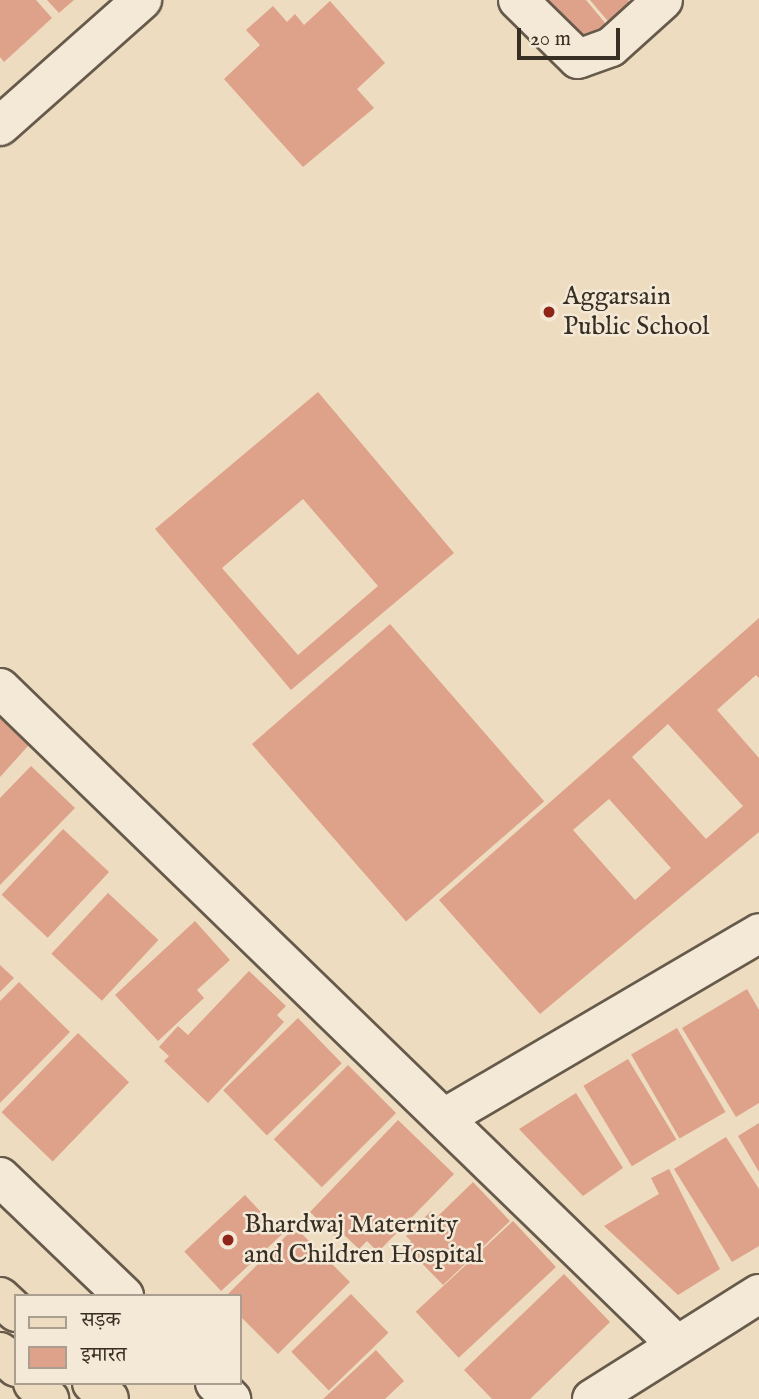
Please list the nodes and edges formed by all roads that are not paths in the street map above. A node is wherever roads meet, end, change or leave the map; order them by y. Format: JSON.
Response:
{"nodes":[{"id":1,"x":142,"y":0,"type":"edge"},
{"id":2,"x":518,"y":0,"type":"edge"},
{"id":3,"x":663,"y":0,"type":"edge"},
{"id":4,"x":0,"y":126,"type":"edge"},
{"id":5,"x":0,"y":688,"type":"edge"},
{"id":6,"x":759,"y":933,"type":"edge"},
{"id":7,"x":446,"y":1117,"type":"junction"},
{"id":8,"x":0,"y":1177,"type":"edge"},
{"id":9,"x":122,"y":1294,"type":"edge"},
{"id":10,"x":759,"y":1294,"type":"edge"},
{"id":11,"x":0,"y":1297,"type":"edge"},
{"id":12,"x":14,"y":1309,"type":"edge"},
{"id":13,"x":677,"y":1345,"type":"junction"},
{"id":14,"x":0,"y":1352,"type":"edge"},
{"id":15,"x":14,"y":1365,"type":"edge"},
{"id":16,"x":35,"y":1385,"type":"edge"},
{"id":17,"x":94,"y":1385,"type":"edge"},
{"id":18,"x":217,"y":1385,"type":"edge"},
{"id":19,"x":49,"y":1399,"type":"edge"},
{"id":20,"x":109,"y":1399,"type":"edge"},
{"id":21,"x":232,"y":1399,"type":"edge"},
{"id":22,"x":592,"y":1399,"type":"edge"}],
"edges":[{"from":1,"to":4,"type":"street"},
{"from":2,"to":3,"type":"street"},
{"from":5,"to":7,"type":"street"},
{"from":6,"to":7,"type":"street"},
{"from":7,"to":13,"type":"street"},
{"from":8,"to":9,"type":"street"},
{"from":10,"to":13,"type":"street"},
{"from":11,"to":12,"type":"main road"},
{"from":13,"to":22,"type":"street"},
{"from":14,"to":15,"type":"main road"},
{"from":16,"to":19,"type":"main road"},
{"from":17,"to":20,"type":"main road"},
{"from":18,"to":21,"type":"street"}]}
